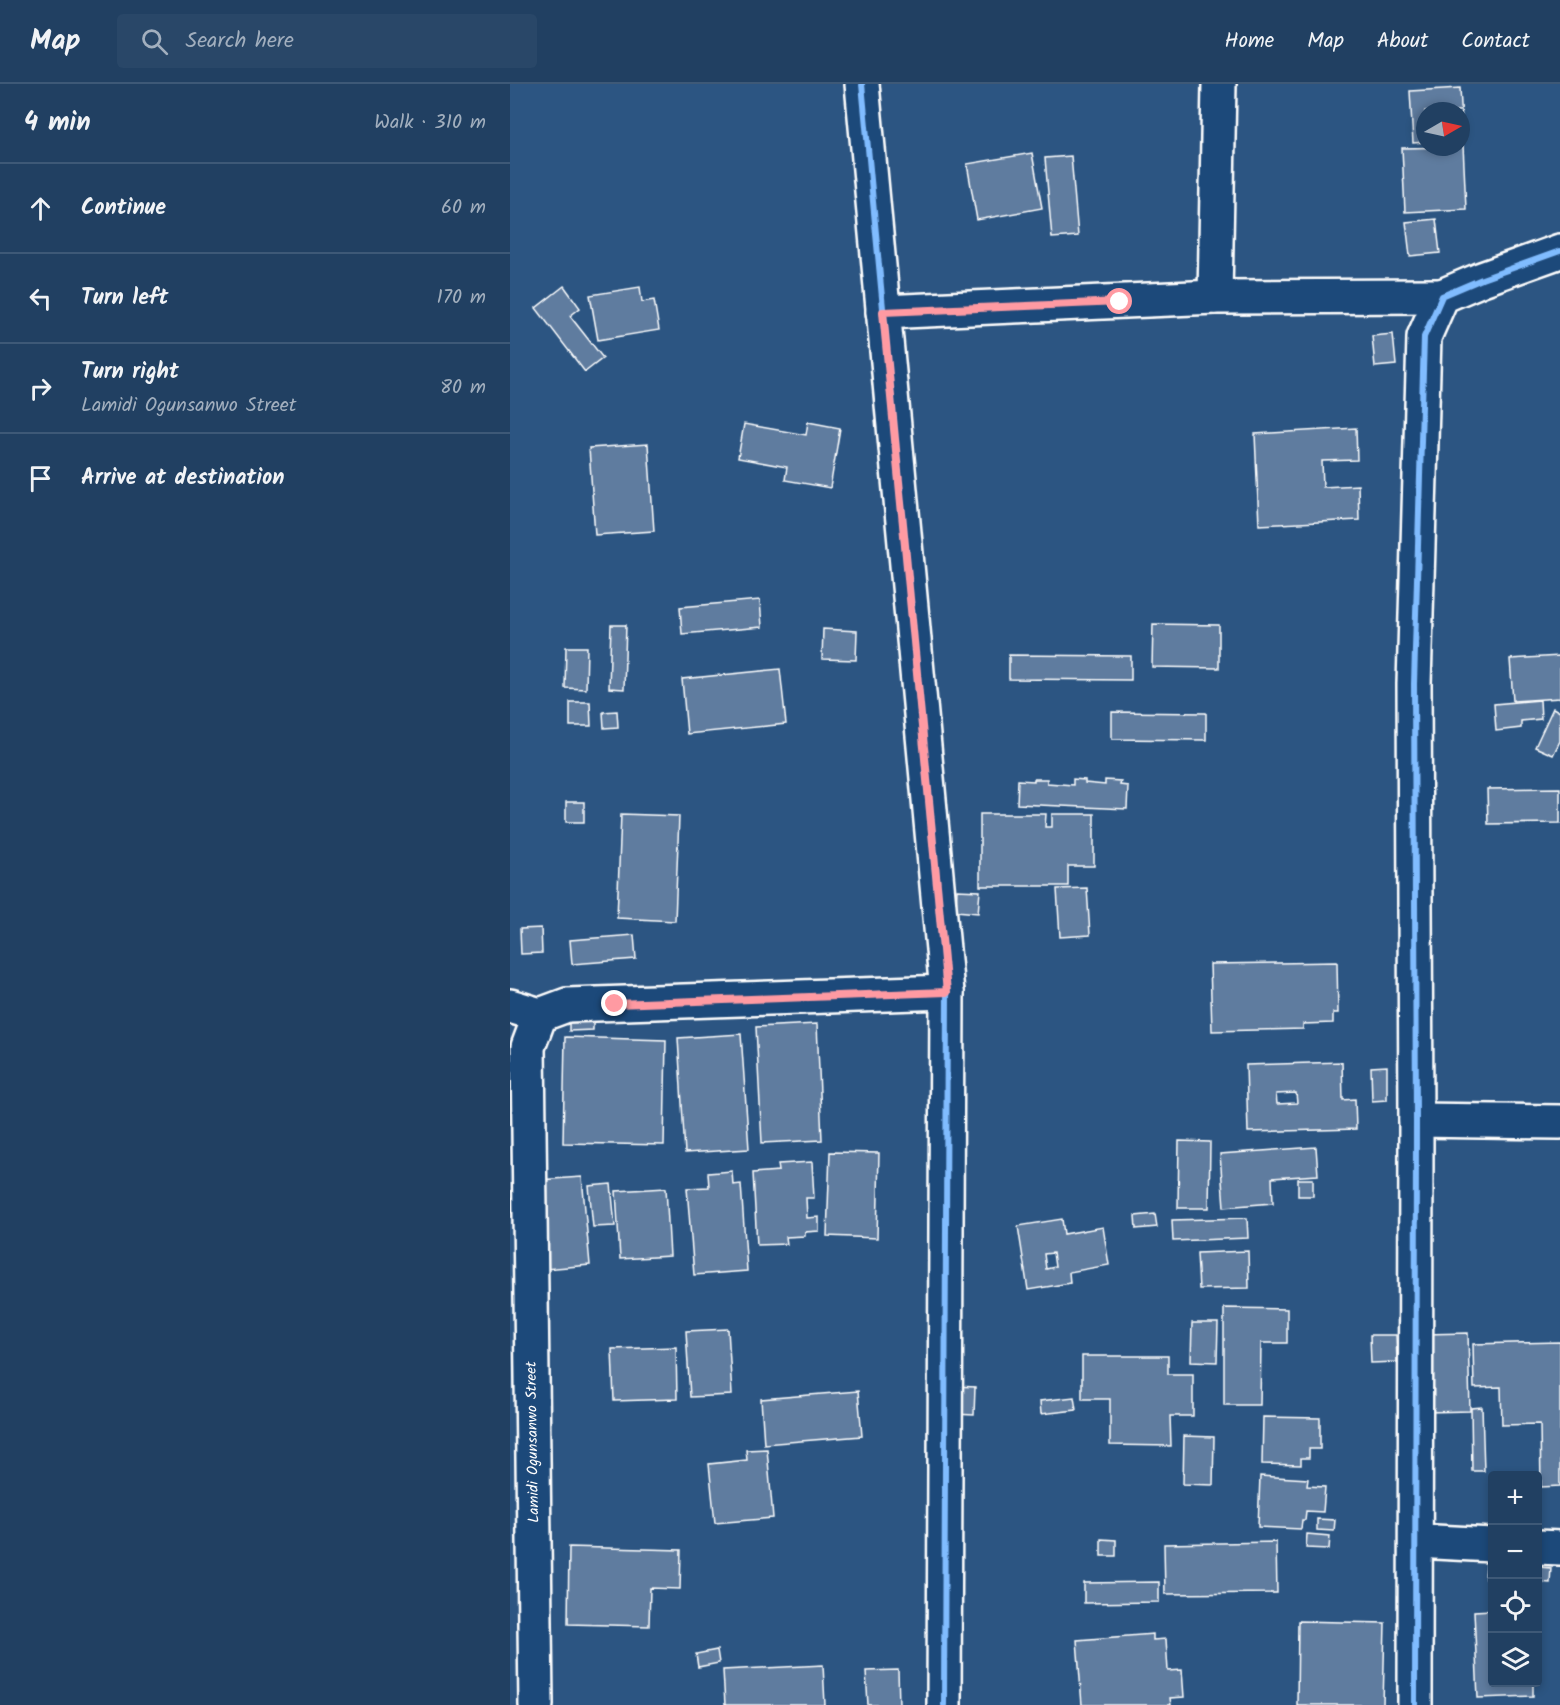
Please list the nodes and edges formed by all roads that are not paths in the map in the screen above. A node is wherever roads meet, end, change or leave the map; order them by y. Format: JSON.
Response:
{"nodes":[{"id":1,"x":862,"y":84,"type":"edge"},
{"id":2,"x":1219,"y":84,"type":"edge"},
{"id":3,"x":1560,"y":251,"type":"edge"},
{"id":4,"x":1442,"y":296,"type":"junction"},
{"id":5,"x":1215,"y":297,"type":"junction"},
{"id":6,"x":883,"y":312,"type":"junction"},
{"id":7,"x":947,"y":992,"type":"junction"},
{"id":8,"x":525,"y":1011,"type":"edge"},
{"id":9,"x":1416,"y":1120,"type":"junction"},
{"id":10,"x":1560,"y":1122,"type":"edge"},
{"id":11,"x":1416,"y":1541,"type":"junction"},
{"id":12,"x":1488,"y":1545,"type":"edge"},
{"id":13,"x":1542,"y":1547,"type":"edge"},
{"id":14,"x":1560,"y":1548,"type":"edge"},
{"id":15,"x":536,"y":1705,"type":"edge"},
{"id":16,"x":944,"y":1705,"type":"edge"},
{"id":17,"x":1415,"y":1705,"type":"edge"}],
"edges":[{"from":1,"to":6,"type":"street"},
{"from":2,"to":5,"type":"street"},
{"from":3,"to":4,"type":"street"},
{"from":4,"to":5,"type":"street"},
{"from":4,"to":9,"type":"street"},
{"from":5,"to":6,"type":"street"},
{"from":6,"to":7,"type":"street"},
{"from":7,"to":8,"type":"street","name":"Lamidi Ogunsanwo Street"},
{"from":7,"to":16,"type":"street"},
{"from":8,"to":15,"type":"street","name":"Lamidi Ogunsanwo Street"},
{"from":9,"to":10,"type":"street"},
{"from":9,"to":11,"type":"street"},
{"from":11,"to":12,"type":"street"},
{"from":11,"to":17,"type":"street"},
{"from":13,"to":14,"type":"street"}]}
